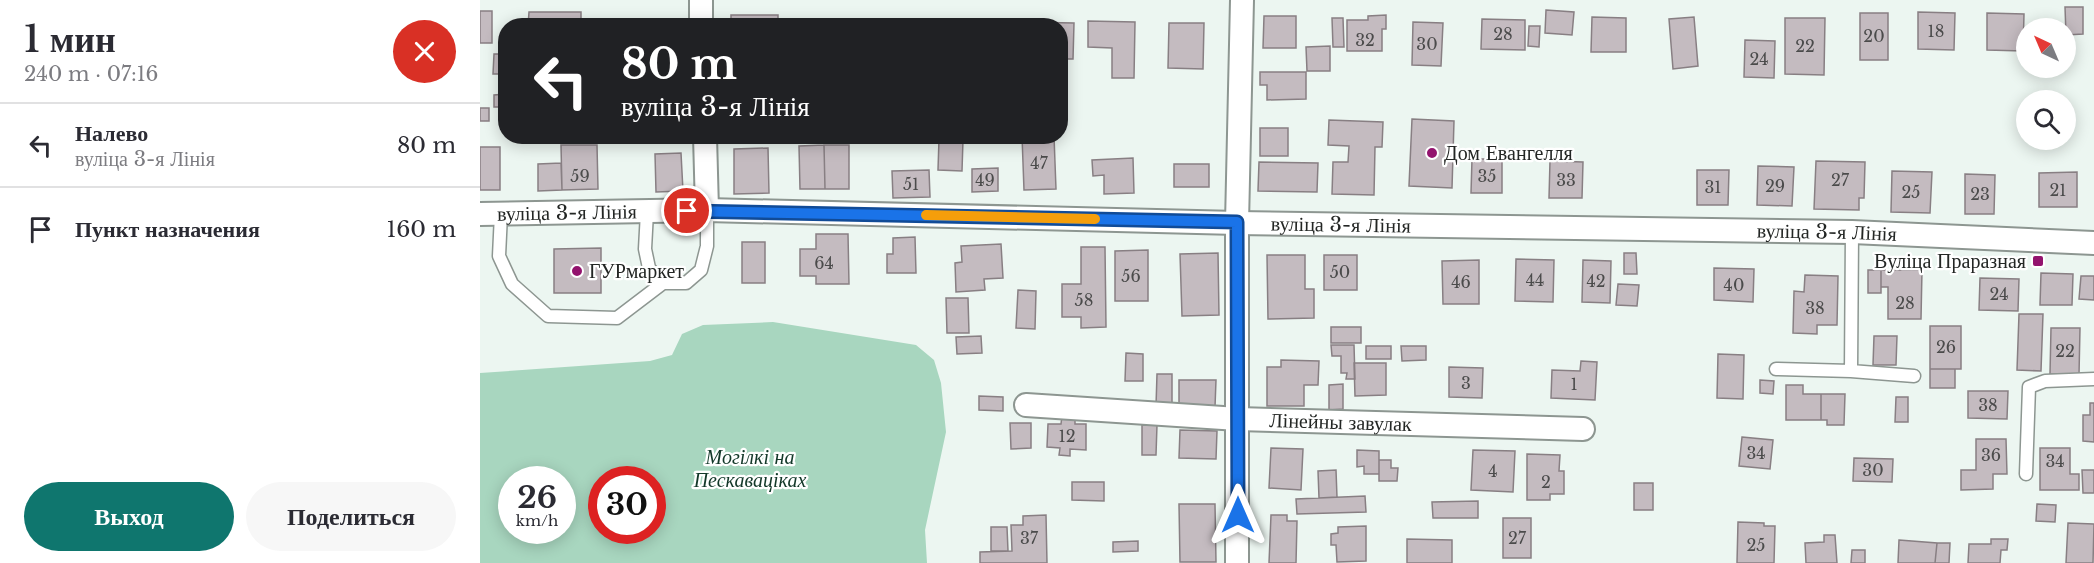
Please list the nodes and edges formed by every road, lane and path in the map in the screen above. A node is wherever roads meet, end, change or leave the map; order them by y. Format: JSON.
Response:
{"nodes":[{"id":1,"x":701,"y":0,"type":"edge"},
{"id":2,"x":1242,"y":0,"type":"edge"},
{"id":3,"x":702,"y":18,"type":"edge"},
{"id":4,"x":705,"y":144,"type":"edge"},
{"id":5,"x":707,"y":210,"type":"junction"},
{"id":6,"x":647,"y":212,"type":"junction"},
{"id":7,"x":491,"y":214,"type":"edge"},
{"id":8,"x":1237,"y":222,"type":"junction"},
{"id":9,"x":1852,"y":232,"type":"junction"},
{"id":10,"x":2094,"y":243,"type":"edge"},
{"id":11,"x":663,"y":283,"type":"junction"},
{"id":12,"x":1776,"y":369,"type":"dead end"},
{"id":13,"x":1851,"y":371,"type":"junction"},
{"id":14,"x":1914,"y":376,"type":"dead end"},
{"id":15,"x":2094,"y":380,"type":"edge"},
{"id":16,"x":1026,"y":405,"type":"dead end"},
{"id":17,"x":1238,"y":419,"type":"junction"},
{"id":18,"x":1583,"y":429,"type":"dead end"},
{"id":19,"x":2026,"y":474,"type":"dead end"},
{"id":20,"x":1237,"y":563,"type":"edge"}],
"edges":[{"from":1,"to":3,"type":"street"},
{"from":2,"to":8,"type":"street"},
{"from":4,"to":5,"type":"street"},
{"from":5,"to":6,"type":"street","name":"вуліца 3-я Лінія"},
{"from":5,"to":8,"type":"street","name":"вуліца 3-я Лінія"},
{"from":5,"to":11,"type":"lane"},
{"from":6,"to":7,"type":"street","name":"вуліца 3-я Лінія"},
{"from":6,"to":11,"type":"lane"},
{"from":7,"to":11,"type":"lane"},
{"from":8,"to":9,"type":"street","name":"вуліца 3-я Лінія"},
{"from":8,"to":17,"type":"street"},
{"from":9,"to":10,"type":"street","name":"вуліца 3-я Лінія"},
{"from":9,"to":13,"type":"lane"},
{"from":12,"to":13,"type":"lane"},
{"from":13,"to":14,"type":"lane"},
{"from":15,"to":19,"type":"lane"},
{"from":16,"to":17,"type":"street","name":"Лінейны завулак"},
{"from":17,"to":18,"type":"street","name":"Лінейны завулак"},
{"from":17,"to":20,"type":"street"}]}
